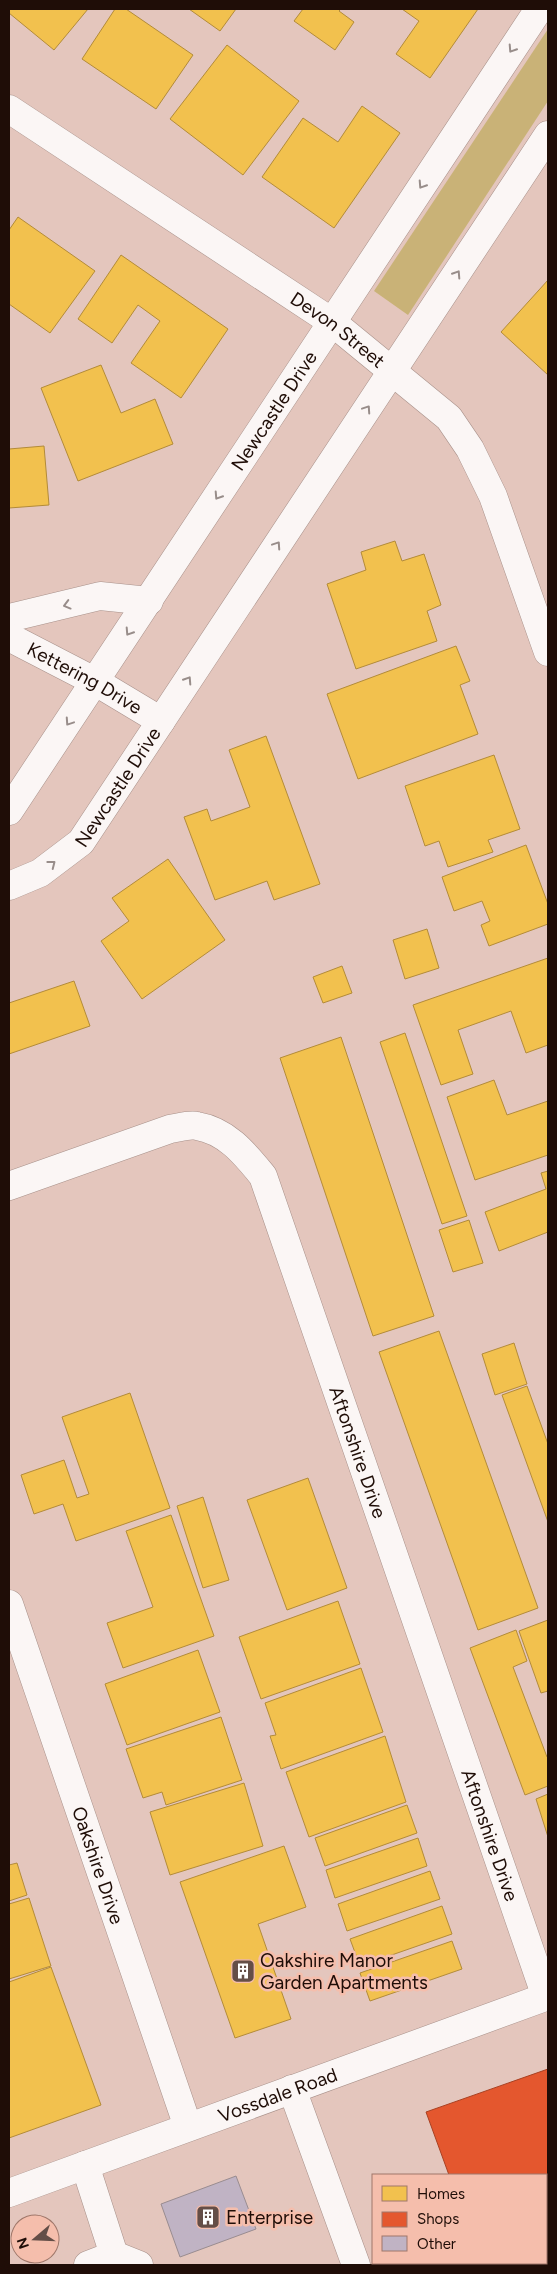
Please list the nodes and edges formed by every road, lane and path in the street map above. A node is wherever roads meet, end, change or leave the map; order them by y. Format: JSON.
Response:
{"nodes":[{"id":1,"x":539,"y":9,"type":"edge"},
{"id":2,"x":9,"y":109,"type":"edge"},
{"id":3,"x":548,"y":135,"type":"edge"},
{"id":4,"x":332,"y":322,"type":"junction"},
{"id":5,"x":393,"y":370,"type":"junction"},
{"id":6,"x":149,"y":601,"type":"junction"},
{"id":7,"x":9,"y":618,"type":"edge"},
{"id":8,"x":9,"y":637,"type":"edge"},
{"id":9,"x":548,"y":652,"type":"edge"},
{"id":10,"x":96,"y":682,"type":"junction"},
{"id":11,"x":161,"y":721,"type":"junction"},
{"id":12,"x":9,"y":811,"type":"edge"},
{"id":13,"x":9,"y":886,"type":"edge"},
{"id":14,"x":9,"y":1186,"type":"edge"},
{"id":15,"x":9,"y":1604,"type":"edge"},
{"id":16,"x":547,"y":1997,"type":"edge"},
{"id":17,"x":292,"y":2089,"type":"junction"},
{"id":18,"x":188,"y":2127,"type":"junction"},
{"id":19,"x":85,"y":2165,"type":"junction"},
{"id":20,"x":9,"y":2193,"type":"edge"},
{"id":21,"x":114,"y":2255,"type":"junction"},
{"id":22,"x":88,"y":2265,"type":"edge"},
{"id":23,"x":139,"y":2265,"type":"edge"},
{"id":24,"x":356,"y":2265,"type":"edge"}],
"edges":[{"from":1,"to":4,"type":"street","name":"Newcastle Drive","one_way":true},
{"from":2,"to":4,"type":"street","name":"Devon Street"},
{"from":5,"to":3,"type":"street","name":"Newcastle Drive","one_way":true},
{"from":4,"to":5,"type":"street","name":"Devon Street"},
{"from":4,"to":6,"type":"street","name":"Newcastle Drive","one_way":true},
{"from":5,"to":9,"type":"street","name":"Devon Street"},
{"from":11,"to":5,"type":"street","name":"Newcastle Drive","one_way":true},
{"from":6,"to":7,"type":"street","one_way":true},
{"from":6,"to":10,"type":"street","name":"Newcastle Drive","one_way":true},
{"from":8,"to":10,"type":"street","name":"Kettering Drive"},
{"from":10,"to":11,"type":"street","name":"Kettering Drive"},
{"from":10,"to":12,"type":"street","name":"Newcastle Drive","one_way":true},
{"from":13,"to":11,"type":"street","name":"Newcastle Drive","one_way":true},
{"from":14,"to":16,"type":"street","name":"Aftonshire Drive"},
{"from":15,"to":18,"type":"street","name":"Oakshire Drive"},
{"from":16,"to":17,"type":"street","name":"Vossdale Road"},
{"from":17,"to":18,"type":"street","name":"Vossdale Road"},
{"from":17,"to":24,"type":"street"},
{"from":18,"to":19,"type":"street","name":"Vossdale Road"},
{"from":19,"to":20,"type":"street","name":"Vossdale Road"},
{"from":19,"to":21,"type":"street"},
{"from":21,"to":22,"type":"street"},
{"from":21,"to":23,"type":"street"}]}
